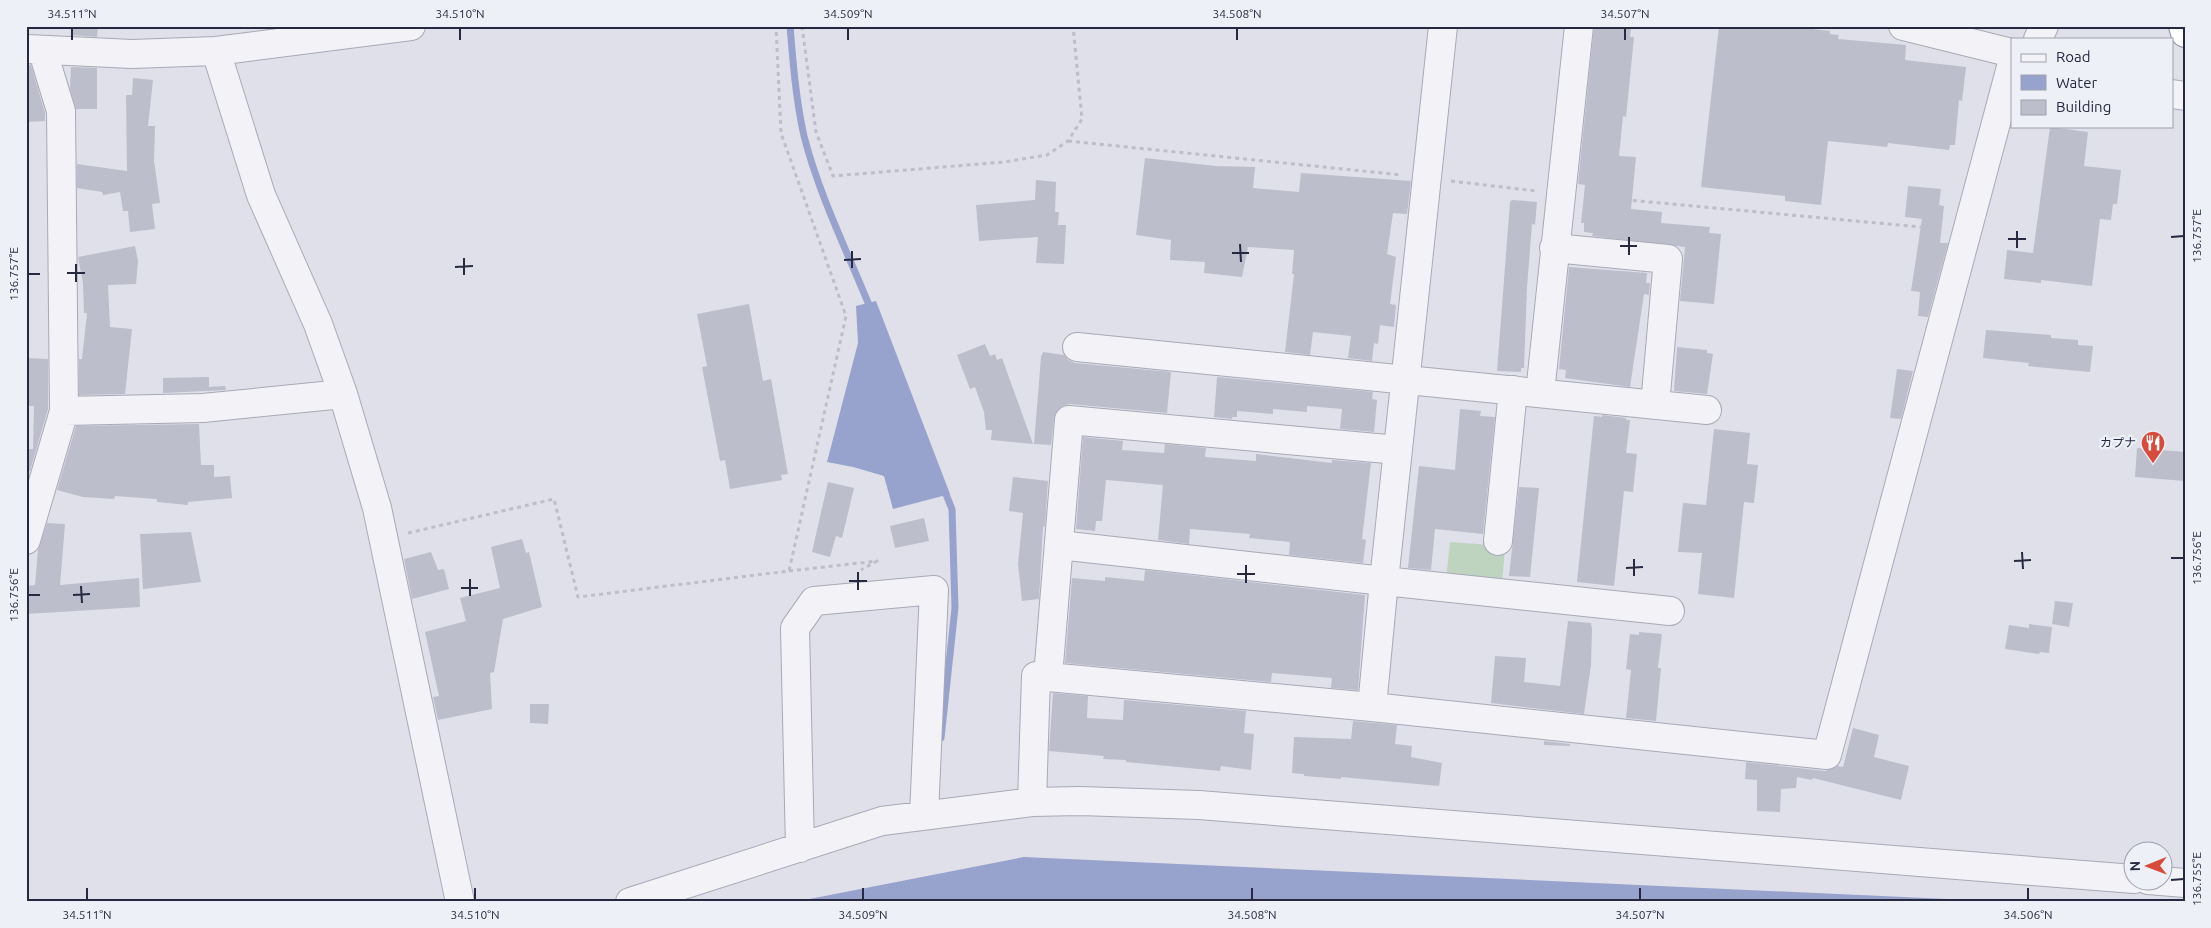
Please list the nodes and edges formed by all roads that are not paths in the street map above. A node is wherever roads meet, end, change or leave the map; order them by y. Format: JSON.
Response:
{"nodes":[{"id":1,"x":411,"y":26,"type":"edge"},
{"id":2,"x":1443,"y":26,"type":"edge"},
{"id":3,"x":1579,"y":26,"type":"edge"},
{"id":4,"x":1903,"y":26,"type":"edge"},
{"id":5,"x":2044,"y":26,"type":"edge"},
{"id":6,"x":2183,"y":26,"type":"edge"},
{"id":7,"x":2185,"y":33,"type":"edge"},
{"id":8,"x":2038,"y":38,"type":"edge"},
{"id":9,"x":35,"y":50,"type":"edge"},
{"id":10,"x":216,"y":51,"type":"junction"},
{"id":11,"x":2011,"y":53,"type":"edge"},
{"id":12,"x":2011,"y":67,"type":"edge"},
{"id":13,"x":1554,"y":248,"type":"junction"},
{"id":14,"x":1077,"y":347,"type":"dead end"},
{"id":15,"x":1406,"y":379,"type":"junction"},
{"id":16,"x":1513,"y":390,"type":"junction"},
{"id":17,"x":1540,"y":393,"type":"junction"},
{"id":18,"x":343,"y":394,"type":"junction"},
{"id":19,"x":1655,"y":405,"type":"junction"},
{"id":20,"x":1707,"y":410,"type":"dead end"},
{"id":21,"x":64,"y":411,"type":"junction"},
{"id":22,"x":1398,"y":450,"type":"junction"},
{"id":23,"x":26,"y":540,"type":"edge"},
{"id":24,"x":1498,"y":540,"type":"dead end"},
{"id":25,"x":1059,"y":545,"type":"junction"},
{"id":26,"x":1384,"y":581,"type":"junction"},
{"id":27,"x":1670,"y":610,"type":"dead end"},
{"id":28,"x":1048,"y":677,"type":"junction"},
{"id":29,"x":1372,"y":707,"type":"junction"},
{"id":30,"x":1032,"y":802,"type":"junction"},
{"id":31,"x":924,"y":815,"type":"junction"},
{"id":32,"x":800,"y":848,"type":"junction"},
{"id":33,"x":2124,"y":878,"type":"edge"},
{"id":34,"x":460,"y":902,"type":"edge"},
{"id":35,"x":630,"y":902,"type":"edge"}],
"edges":[{"from":1,"to":10,"type":"street"},
{"from":2,"to":15,"type":"street"},
{"from":3,"to":13,"type":"street"},
{"from":4,"to":11,"type":"street"},
{"from":5,"to":8,"type":"street"},
{"from":6,"to":7,"type":"highway"},
{"from":9,"to":10,"type":"street"},
{"from":9,"to":21,"type":"street"},
{"from":10,"to":18,"type":"street"},
{"from":12,"to":29,"type":"street"},
{"from":13,"to":17,"type":"street"},
{"from":13,"to":19,"type":"street"},
{"from":14,"to":15,"type":"street"},
{"from":15,"to":16,"type":"street"},
{"from":15,"to":22,"type":"street"},
{"from":16,"to":17,"type":"street"},
{"from":16,"to":24,"type":"street"},
{"from":17,"to":19,"type":"street"},
{"from":18,"to":21,"type":"street"},
{"from":18,"to":34,"type":"street"},
{"from":19,"to":20,"type":"street"},
{"from":21,"to":23,"type":"street"},
{"from":22,"to":25,"type":"street"},
{"from":22,"to":26,"type":"street"},
{"from":25,"to":26,"type":"street"},
{"from":25,"to":28,"type":"street"},
{"from":26,"to":27,"type":"street"},
{"from":26,"to":29,"type":"street"},
{"from":28,"to":29,"type":"street"},
{"from":28,"to":30,"type":"street"},
{"from":30,"to":31,"type":"street"},
{"from":30,"to":33,"type":"street"},
{"from":31,"to":32,"type":"street"},
{"from":31,"to":32,"type":"street"},
{"from":32,"to":35,"type":"street"}]}
